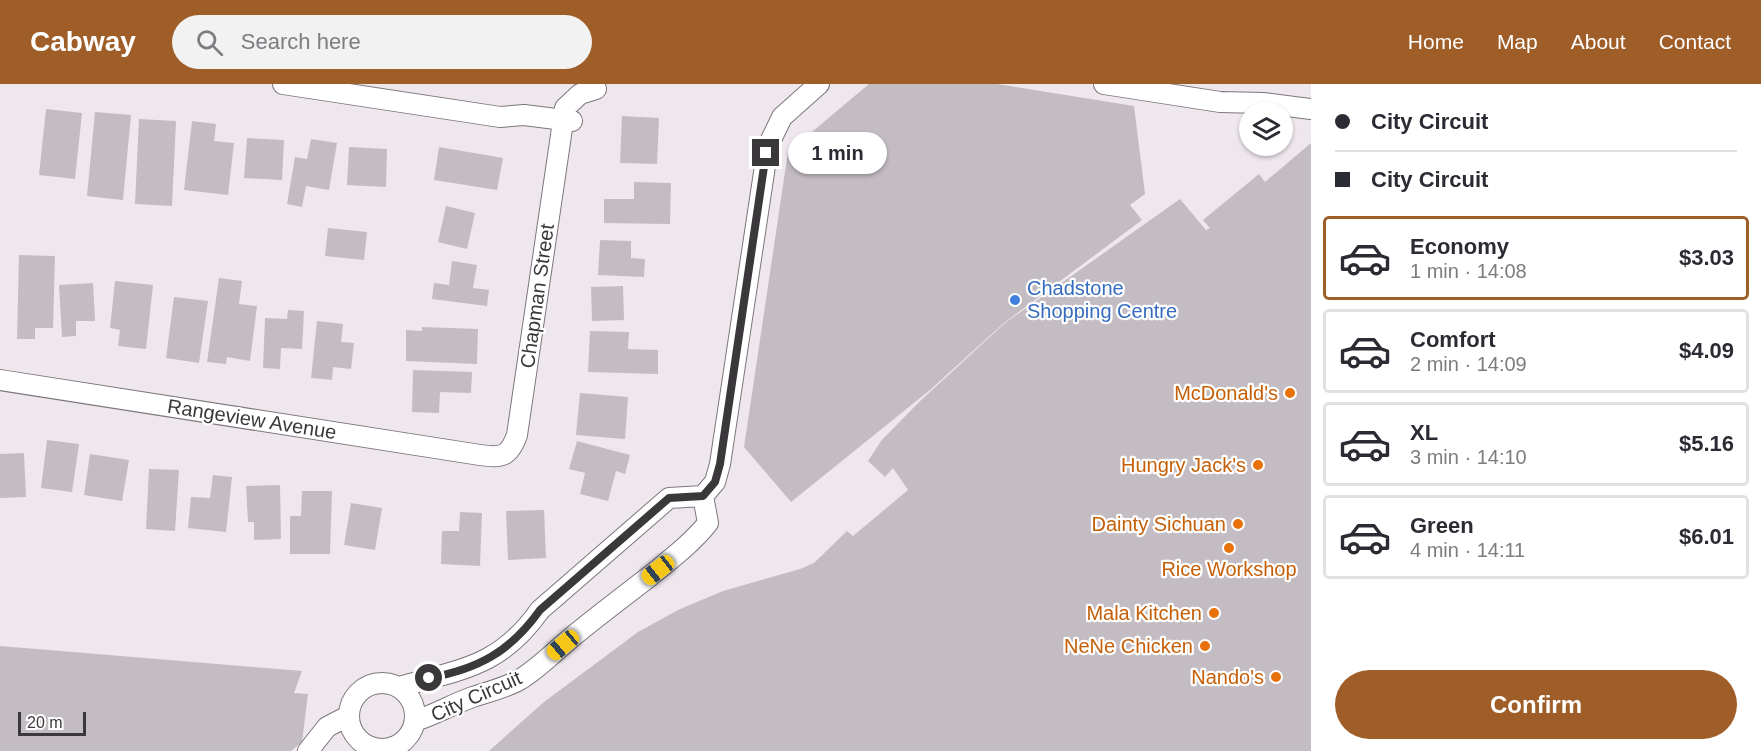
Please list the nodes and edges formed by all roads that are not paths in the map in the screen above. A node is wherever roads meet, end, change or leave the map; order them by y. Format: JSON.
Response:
{"nodes":[{"id":1,"x":284,"y":84,"type":"edge"},
{"id":2,"x":819,"y":84,"type":"edge"},
{"id":3,"x":1104,"y":84,"type":"edge"},
{"id":4,"x":599,"y":87,"type":"edge"},
{"id":5,"x":1311,"y":109,"type":"edge"},
{"id":6,"x":565,"y":125,"type":"junction"},
{"id":7,"x":0,"y":380,"type":"edge"},
{"id":8,"x":505,"y":455,"type":"joint"},
{"id":9,"x":703,"y":496,"type":"junction"},
{"id":10,"x":399,"y":687,"type":"junction"},
{"id":11,"x":348,"y":716,"type":"junction"},
{"id":12,"x":415,"y":721,"type":"junction"},
{"id":13,"x":368,"y":749,"type":"edge"},
{"id":14,"x":308,"y":751,"type":"edge"}],
"edges":[{"from":1,"to":6,"type":"street"},
{"from":2,"to":9,"type":"street"},
{"from":3,"to":5,"type":"street"},
{"from":4,"to":6,"type":"street","name":"Chapman Street"},
{"from":6,"to":8,"type":"street","name":"Chapman Street"},
{"from":7,"to":8,"type":"street","name":"Rangeview Avenue"},
{"from":9,"to":10,"type":"street","name":"City Circuit"},
{"from":9,"to":12,"type":"street","name":"City Circuit"},
{"from":10,"to":11,"type":"street"},
{"from":10,"to":12,"type":"street"},
{"from":11,"to":13,"type":"street"},
{"from":11,"to":14,"type":"street"},
{"from":12,"to":13,"type":"street"}]}
